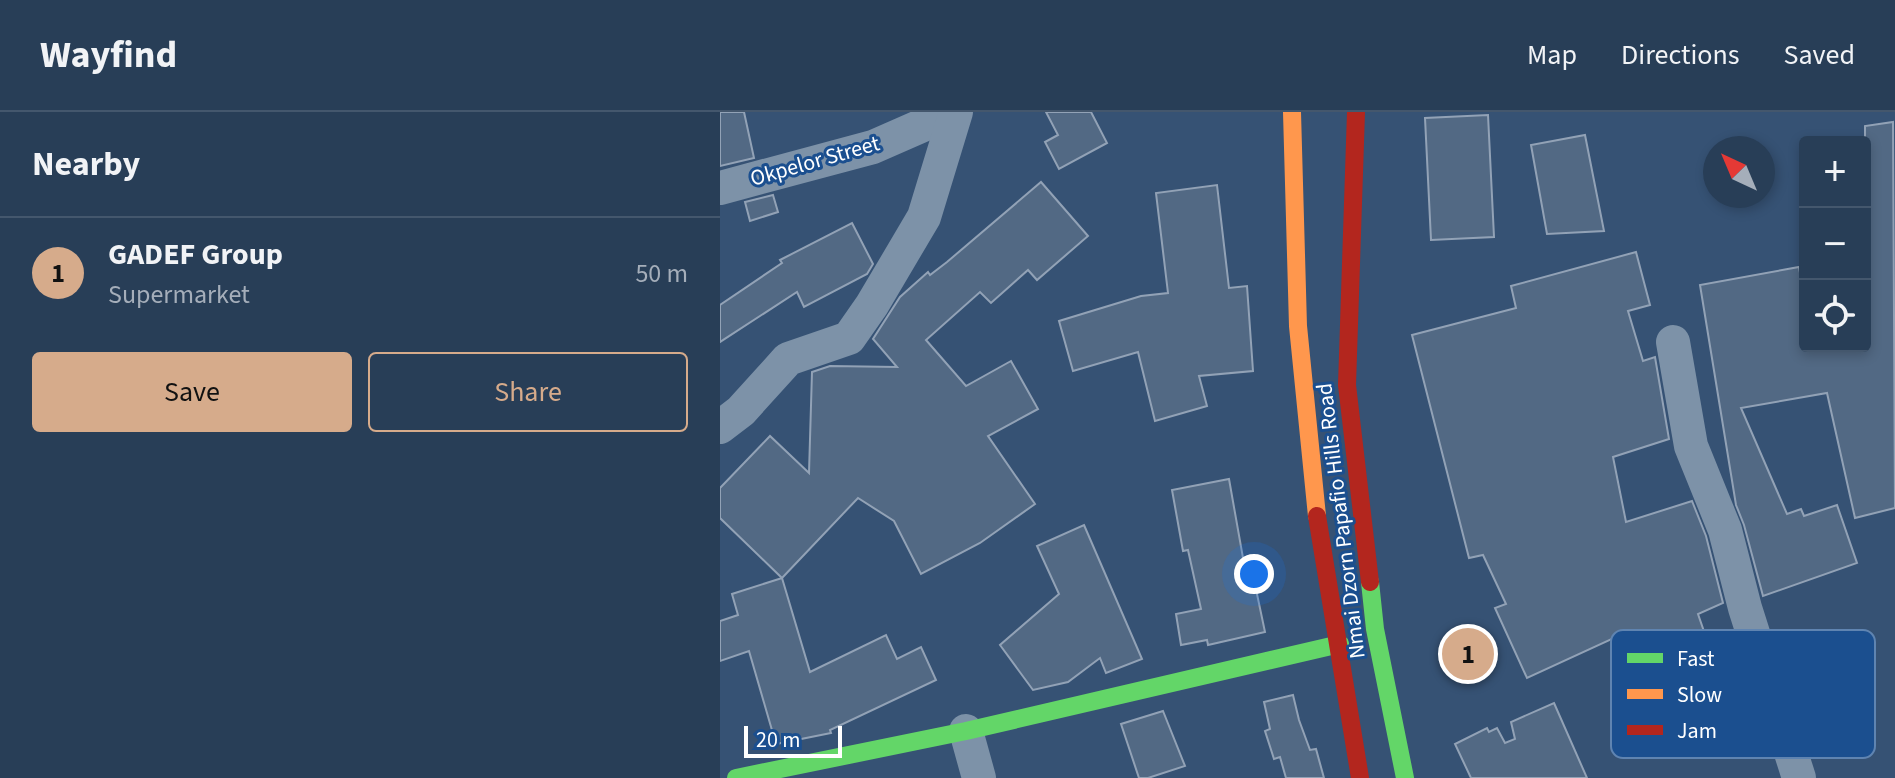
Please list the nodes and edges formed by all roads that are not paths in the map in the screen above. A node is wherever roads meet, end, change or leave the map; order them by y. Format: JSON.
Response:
{"nodes":[{"id":1,"x":955,"y":112,"type":"edge"},
{"id":2,"x":1292,"y":112,"type":"edge"},
{"id":3,"x":1356,"y":112,"type":"edge"},
{"id":4,"x":720,"y":188,"type":"edge"},
{"id":5,"x":1673,"y":342,"type":"dead end"},
{"id":6,"x":720,"y":427,"type":"edge"},
{"id":7,"x":1752,"y":630,"type":"edge"},
{"id":8,"x":1340,"y":644,"type":"junction"},
{"id":9,"x":966,"y":731,"type":"junction"},
{"id":10,"x":1793,"y":758,"type":"edge"},
{"id":11,"x":736,"y":778,"type":"edge"},
{"id":12,"x":979,"y":778,"type":"edge"},
{"id":13,"x":1360,"y":778,"type":"edge"},
{"id":14,"x":1405,"y":778,"type":"edge"},
{"id":15,"x":1799,"y":778,"type":"edge"}],
"edges":[{"from":1,"to":4,"type":"street","name":"Okpelor Street"},
{"from":1,"to":6,"type":"street"},
{"from":2,"to":8,"type":"street","name":"Nmai Dzorn Papafio Hills Road"},
{"from":3,"to":14,"type":"street","name":"Nmai Dzorn Papafio Hills Road"},
{"from":5,"to":7,"type":"street"},
{"from":8,"to":9,"type":"street"},
{"from":8,"to":13,"type":"street","name":"Nmai Dzorn Papafio Hills Road"},
{"from":9,"to":11,"type":"street"},
{"from":9,"to":12,"type":"street"},
{"from":10,"to":15,"type":"street"}]}
